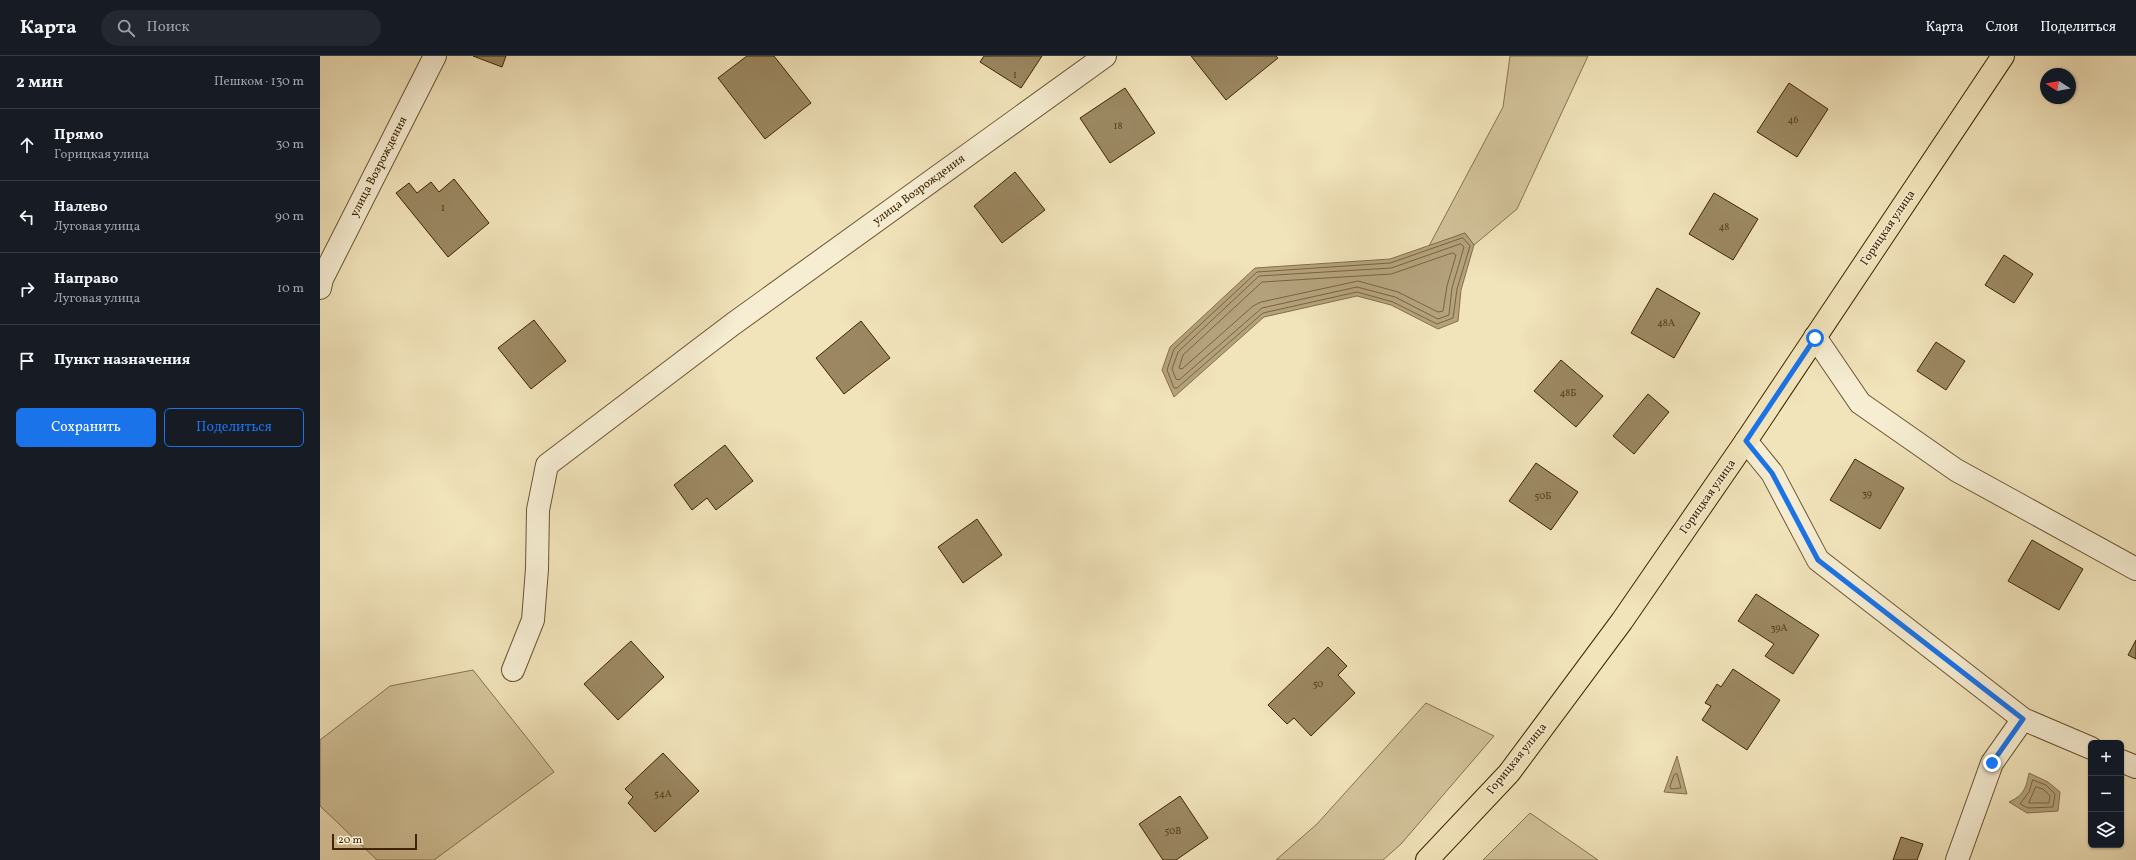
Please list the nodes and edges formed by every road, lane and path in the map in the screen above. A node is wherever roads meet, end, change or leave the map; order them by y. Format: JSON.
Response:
{"nodes":[{"id":1,"x":435,"y":56,"type":"edge"},
{"id":2,"x":1105,"y":56,"type":"edge"},
{"id":3,"x":2004,"y":56,"type":"edge"},
{"id":4,"x":321,"y":276,"type":"edge"},
{"id":5,"x":1815,"y":338,"type":"junction"},
{"id":6,"x":1746,"y":441,"type":"junction"},
{"id":7,"x":2136,"y":569,"type":"edge"},
{"id":8,"x":513,"y":670,"type":"dead end"},
{"id":9,"x":2023,"y":719,"type":"junction"},
{"id":10,"x":2088,"y":747,"type":"edge"},
{"id":11,"x":2124,"y":762,"type":"edge"},
{"id":12,"x":2136,"y":767,"type":"edge"},
{"id":13,"x":1427,"y":860,"type":"edge"},
{"id":14,"x":1957,"y":860,"type":"edge"}],
"edges":[{"from":1,"to":4,"type":"street","name":"улица Возрождения"},
{"from":2,"to":8,"type":"street","name":"улица Возрождения"},
{"from":3,"to":5,"type":"main road","name":"Горицкая улица"},
{"from":5,"to":6,"type":"main road","name":"Горицкая улица"},
{"from":5,"to":7,"type":"street"},
{"from":6,"to":9,"type":"street"},
{"from":6,"to":13,"type":"main road","name":"Горицкая улица"},
{"from":9,"to":10,"type":"street"},
{"from":9,"to":14,"type":"street"},
{"from":11,"to":12,"type":"street"}]}
